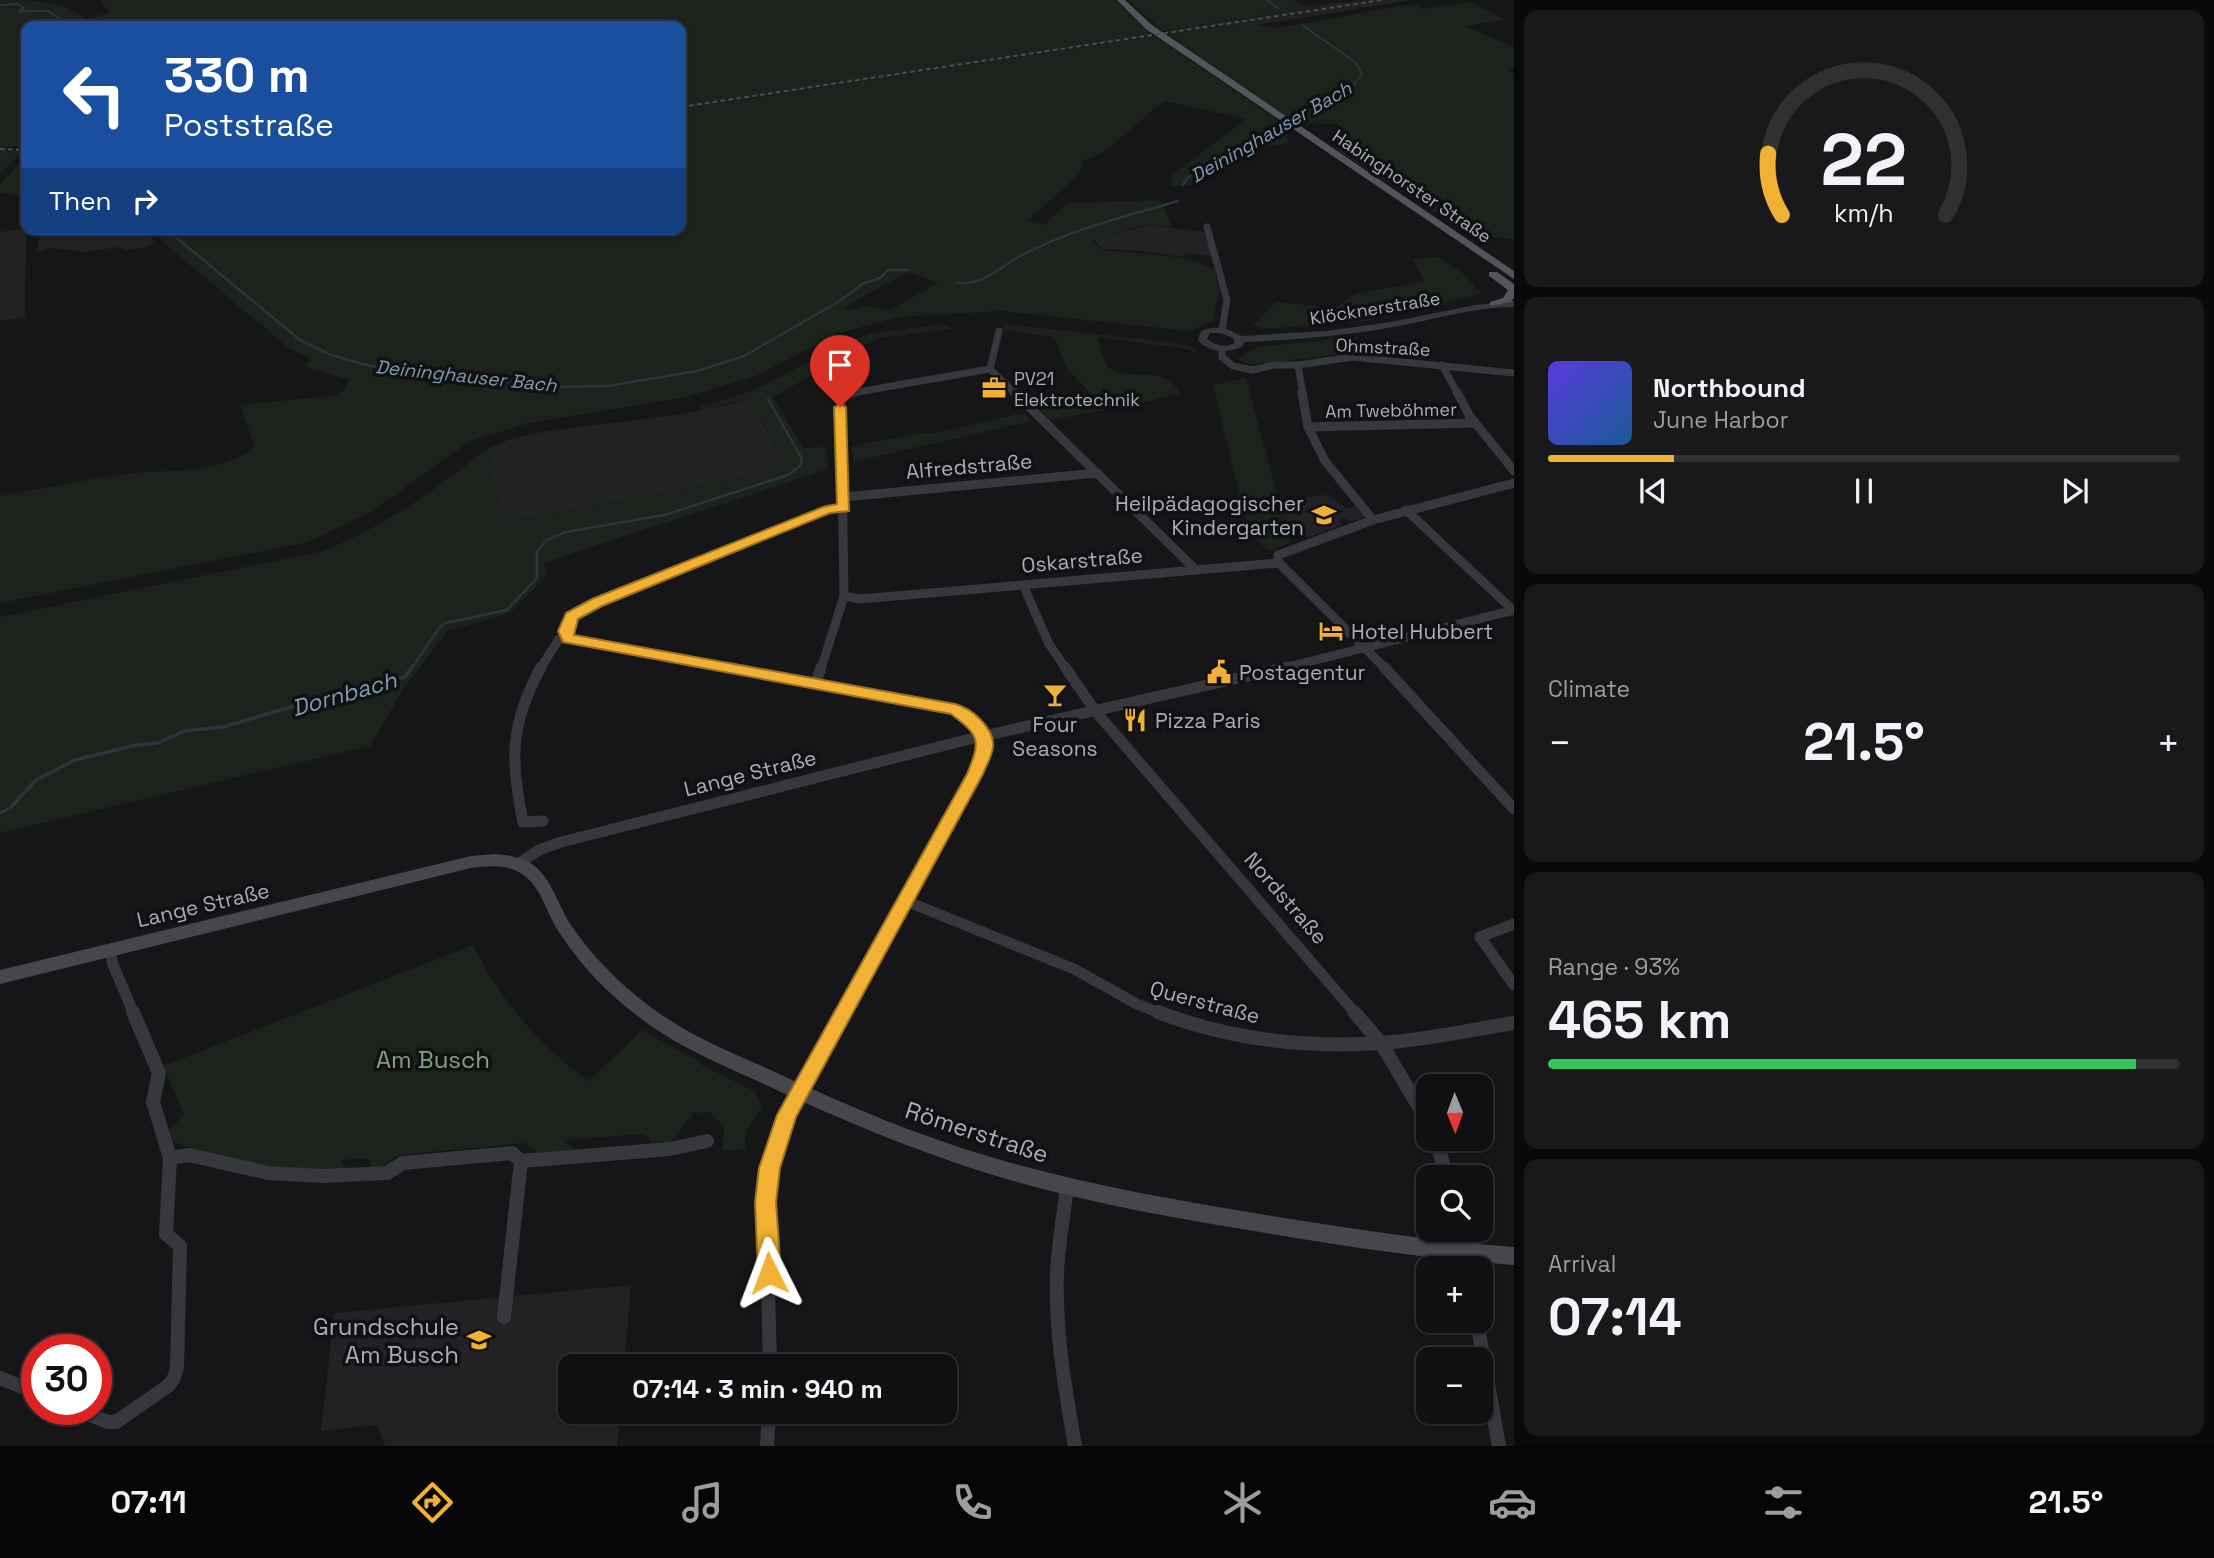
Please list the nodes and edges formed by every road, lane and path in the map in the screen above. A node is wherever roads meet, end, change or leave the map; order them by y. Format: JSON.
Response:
{"nodes":[{"id":1,"x":1121,"y":0,"type":"edge"},
{"id":2,"x":1415,"y":210,"type":"junction"},
{"id":3,"x":1207,"y":227,"type":"dead end"},
{"id":4,"x":1514,"y":276,"type":"edge"},
{"id":5,"x":1514,"y":290,"type":"edge"},
{"id":6,"x":1494,"y":304,"type":"junction"},
{"id":7,"x":1514,"y":304,"type":"edge"},
{"id":8,"x":1222,"y":330,"type":"junction"},
{"id":9,"x":999,"y":331,"type":"dead end"},
{"id":10,"x":1240,"y":339,"type":"junction"},
{"id":11,"x":1222,"y":349,"type":"junction"},
{"id":12,"x":1298,"y":365,"type":"junction"},
{"id":13,"x":1442,"y":365,"type":"junction"},
{"id":14,"x":990,"y":369,"type":"junction"},
{"id":15,"x":1514,"y":373,"type":"edge"},
{"id":16,"x":1475,"y":423,"type":"junction"},
{"id":17,"x":1308,"y":427,"type":"junction"},
{"id":18,"x":1514,"y":471,"type":"edge"},
{"id":19,"x":1098,"y":473,"type":"junction"},
{"id":20,"x":1514,"y":483,"type":"edge"},
{"id":21,"x":844,"y":502,"type":"junction"},
{"id":22,"x":1406,"y":510,"type":"junction"},
{"id":23,"x":1373,"y":520,"type":"junction"},
{"id":24,"x":1279,"y":563,"type":"junction"},
{"id":25,"x":1195,"y":569,"type":"junction"},
{"id":26,"x":1023,"y":585,"type":"junction"},
{"id":27,"x":844,"y":596,"type":"junction"},
{"id":28,"x":1514,"y":610,"type":"edge"},
{"id":29,"x":568,"y":638,"type":"junction"},
{"id":30,"x":1364,"y":646,"type":"junction"},
{"id":31,"x":816,"y":683,"type":"junction"},
{"id":32,"x":1096,"y":712,"type":"junction"},
{"id":33,"x":984,"y":737,"type":"junction"},
{"id":34,"x":1514,"y":809,"type":"edge"},
{"id":35,"x":543,"y":821,"type":"dead end"},
{"id":36,"x":518,"y":864,"type":"junction"},
{"id":37,"x":906,"y":901,"type":"junction"},
{"id":38,"x":1514,"y":924,"type":"edge"},
{"id":39,"x":111,"y":949,"type":"junction"},
{"id":40,"x":0,"y":977,"type":"edge"},
{"id":41,"x":1514,"y":985,"type":"edge"},
{"id":42,"x":1514,"y":1023,"type":"edge"},
{"id":43,"x":1381,"y":1043,"type":"junction"},
{"id":44,"x":798,"y":1091,"type":"junction"},
{"id":45,"x":1416,"y":1102,"type":"edge"},
{"id":46,"x":707,"y":1141,"type":"dead end"},
{"id":47,"x":170,"y":1158,"type":"junction"},
{"id":48,"x":521,"y":1161,"type":"junction"},
{"id":49,"x":1068,"y":1186,"type":"junction"},
{"id":50,"x":1440,"y":1256,"type":"edge"},
{"id":51,"x":1514,"y":1256,"type":"edge"},
{"id":52,"x":1493,"y":1258,"type":"edge"},
{"id":53,"x":504,"y":1317,"type":"dead end"},
{"id":54,"x":1478,"y":1333,"type":"edge"},
{"id":55,"x":770,"y":1354,"type":"edge"},
{"id":56,"x":0,"y":1378,"type":"edge"},
{"id":57,"x":21,"y":1387,"type":"edge"},
{"id":58,"x":112,"y":1422,"type":"edge"},
{"id":59,"x":768,"y":1424,"type":"edge"},
{"id":60,"x":767,"y":1446,"type":"edge"},
{"id":61,"x":1074,"y":1446,"type":"edge"},
{"id":62,"x":1499,"y":1446,"type":"edge"}],
"edges":[{"from":1,"to":2,"type":"main road","name":"Habinghorster Straße"},
{"from":2,"to":4,"type":"main road","name":"Habinghorster Straße"},
{"from":2,"to":5,"type":"main road"},
{"from":3,"to":8,"type":"street"},
{"from":5,"to":6,"type":"main road"},
{"from":6,"to":7,"type":"street","name":"Klöcknerstraße"},
{"from":6,"to":10,"type":"street","name":"Klöcknerstraße"},
{"from":8,"to":10,"type":"street"},
{"from":8,"to":11,"type":"street"},
{"from":9,"to":14,"type":"street"},
{"from":10,"to":11,"type":"street"},
{"from":11,"to":12,"type":"street","name":"Ohmstraße"},
{"from":12,"to":13,"type":"street","name":"Ohmstraße"},
{"from":12,"to":17,"type":"street"},
{"from":13,"to":15,"type":"street","name":"Ohmstraße"},
{"from":13,"to":16,"type":"street"},
{"from":14,"to":19,"type":"street"},
{"from":14,"to":21,"type":"street"},
{"from":16,"to":17,"type":"street","name":"Am Tweböhmer"},
{"from":16,"to":18,"type":"street"},
{"from":17,"to":23,"type":"street"},
{"from":19,"to":21,"type":"street","name":"Alfredstraße"},
{"from":19,"to":25,"type":"street"},
{"from":20,"to":22,"type":"street"},
{"from":21,"to":27,"type":"street"},
{"from":21,"to":29,"type":"street","name":"Alfredstraße"},
{"from":22,"to":23,"type":"street"},
{"from":22,"to":28,"type":"street"},
{"from":23,"to":24,"type":"street"},
{"from":24,"to":25,"type":"street","name":"Oskarstraße"},
{"from":24,"to":30,"type":"street"},
{"from":25,"to":26,"type":"street","name":"Oskarstraße"},
{"from":26,"to":27,"type":"street","name":"Oskarstraße"},
{"from":26,"to":32,"type":"street","name":"Nordstraße"},
{"from":27,"to":31,"type":"street"},
{"from":28,"to":30,"type":"street","name":"Lange Straße"},
{"from":29,"to":31,"type":"street"},
{"from":29,"to":35,"type":"street","name":"Alfredstraße"},
{"from":30,"to":32,"type":"street","name":"Lange Straße"},
{"from":30,"to":34,"type":"street"},
{"from":31,"to":33,"type":"street"},
{"from":32,"to":33,"type":"street","name":"Lange Straße"},
{"from":32,"to":43,"type":"street","name":"Nordstraße"},
{"from":33,"to":36,"type":"street","name":"Lange Straße"},
{"from":33,"to":37,"type":"street"},
{"from":36,"to":39,"type":"main road","name":"Lange Straße"},
{"from":36,"to":44,"type":"main road","name":"Römerstraße"},
{"from":37,"to":43,"type":"street","name":"Querstraße"},
{"from":37,"to":44,"type":"street"},
{"from":38,"to":41,"type":"street"},
{"from":39,"to":40,"type":"main road","name":"Lange Straße"},
{"from":39,"to":47,"type":"street"},
{"from":42,"to":43,"type":"street","name":"Querstraße"},
{"from":43,"to":45,"type":"street","name":"Nordstraße"},
{"from":44,"to":49,"type":"main road","name":"Römerstraße"},
{"from":44,"to":55,"type":"street"},
{"from":46,"to":48,"type":"street"},
{"from":47,"to":48,"type":"street"},
{"from":47,"to":58,"type":"street"},
{"from":48,"to":53,"type":"street"},
{"from":49,"to":50,"type":"main road","name":"Römerstraße"},
{"from":49,"to":61,"type":"street"},
{"from":51,"to":52,"type":"main road","name":"Römerstraße"},
{"from":54,"to":62,"type":"street"},
{"from":56,"to":57,"type":"street"},
{"from":59,"to":60,"type":"street"}]}
